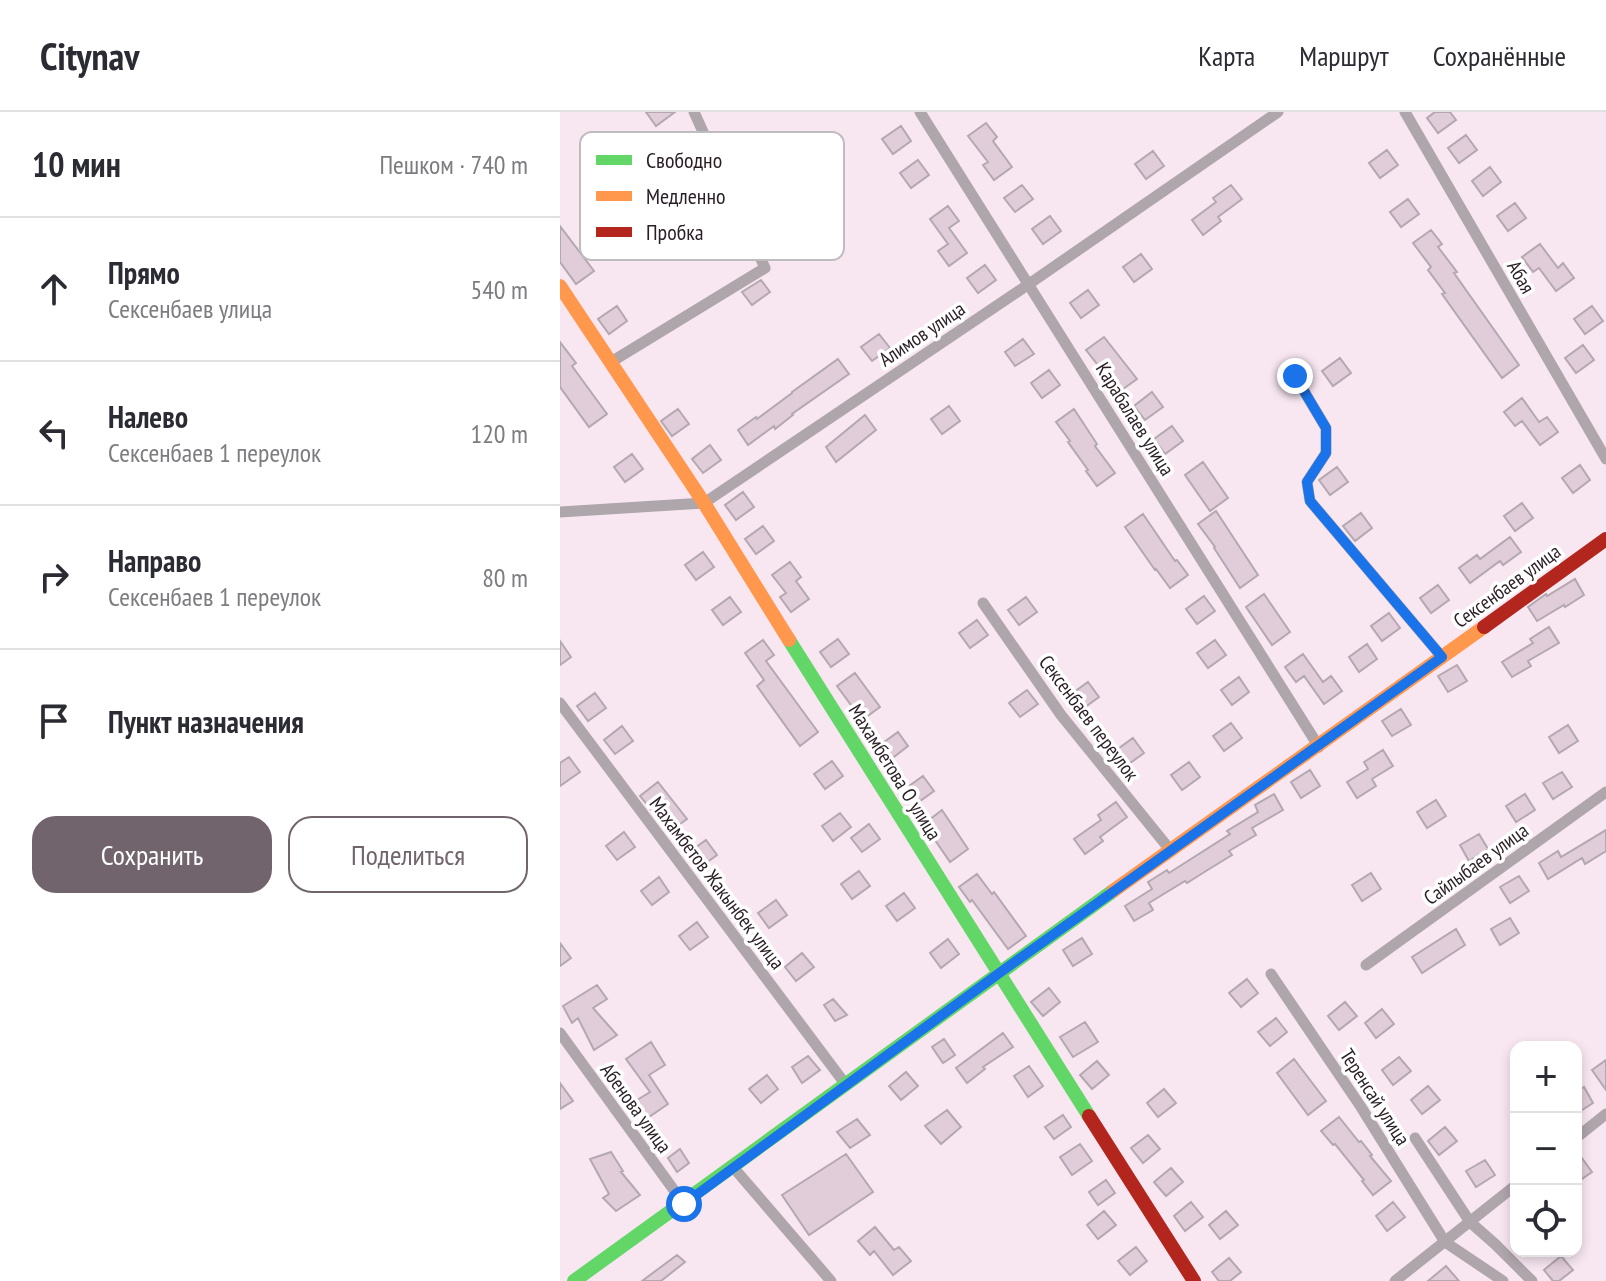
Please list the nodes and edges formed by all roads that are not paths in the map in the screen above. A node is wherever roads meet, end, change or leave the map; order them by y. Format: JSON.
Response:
{"nodes":[{"id":1,"x":694,"y":112,"type":"edge"},
{"id":2,"x":920,"y":112,"type":"edge"},
{"id":3,"x":1278,"y":112,"type":"edge"},
{"id":4,"x":1405,"y":112,"type":"edge"},
{"id":5,"x":703,"y":132,"type":"edge"},
{"id":6,"x":761,"y":260,"type":"edge"},
{"id":7,"x":1029,"y":284,"type":"junction"},
{"id":8,"x":560,"y":286,"type":"edge"},
{"id":9,"x":611,"y":362,"type":"junction"},
{"id":10,"x":1295,"y":376,"type":"dead end"},
{"id":11,"x":1606,"y":459,"type":"edge"},
{"id":12,"x":704,"y":503,"type":"junction"},
{"id":13,"x":560,"y":512,"type":"edge"},
{"id":14,"x":1606,"y":539,"type":"edge"},
{"id":15,"x":983,"y":603,"type":"dead end"},
{"id":16,"x":1442,"y":657,"type":"junction"},
{"id":17,"x":560,"y":703,"type":"edge"},
{"id":18,"x":1319,"y":747,"type":"junction"},
{"id":19,"x":1606,"y":792,"type":"edge"},
{"id":20,"x":1171,"y":851,"type":"junction"},
{"id":21,"x":1366,"y":965,"type":"dead end"},
{"id":22,"x":998,"y":974,"type":"junction"},
{"id":23,"x":1271,"y":974,"type":"dead end"},
{"id":24,"x":560,"y":1033,"type":"edge"},
{"id":25,"x":846,"y":1085,"type":"junction"},
{"id":26,"x":1606,"y":1114,"type":"edge"},
{"id":27,"x":1582,"y":1133,"type":"edge"},
{"id":28,"x":1415,"y":1138,"type":"dead end"},
{"id":29,"x":733,"y":1167,"type":"junction"},
{"id":30,"x":1510,"y":1190,"type":"edge"},
{"id":31,"x":684,"y":1204,"type":"junction"},
{"id":32,"x":1470,"y":1222,"type":"junction"},
{"id":33,"x":1445,"y":1242,"type":"junction"},
{"id":34,"x":578,"y":1280,"type":"edge"},
{"id":35,"x":831,"y":1281,"type":"edge"},
{"id":36,"x":1194,"y":1281,"type":"edge"},
{"id":37,"x":1395,"y":1281,"type":"edge"},
{"id":38,"x":1503,"y":1281,"type":"edge"},
{"id":39,"x":1532,"y":1281,"type":"edge"}],
"edges":[{"from":1,"to":5,"type":"street"},
{"from":2,"to":7,"type":"street","name":"Карабалаев улица"},
{"from":3,"to":7,"type":"street","name":"Алимов улица"},
{"from":4,"to":11,"type":"street","name":"Абая"},
{"from":6,"to":9,"type":"street"},
{"from":7,"to":12,"type":"street","name":"Алимов улица"},
{"from":7,"to":18,"type":"street","name":"Карабалаев улица"},
{"from":8,"to":9,"type":"street","name":"Махамбетова О улица"},
{"from":9,"to":12,"type":"street","name":"Махамбетова О улица"},
{"from":10,"to":16,"type":"street"},
{"from":12,"to":13,"type":"street"},
{"from":12,"to":22,"type":"street","name":"Махамбетова О улица"},
{"from":14,"to":16,"type":"street","name":"Сексенбаев улица"},
{"from":15,"to":20,"type":"street","name":"Сексенбаев переулок"},
{"from":16,"to":18,"type":"street","name":"Сексенбаев улица"},
{"from":17,"to":25,"type":"street","name":"Махамбетов Жакынбек улица"},
{"from":18,"to":20,"type":"street","name":"Сексенбаев улица"},
{"from":19,"to":21,"type":"street","name":"Сайлыбаев улица"},
{"from":20,"to":22,"type":"street","name":"Сексенбаев улица"},
{"from":22,"to":25,"type":"street","name":"Сексенбаев улица"},
{"from":22,"to":36,"type":"street","name":"Махамбетова О улица"},
{"from":23,"to":33,"type":"street","name":"Теренсай улица"},
{"from":24,"to":31,"type":"street","name":"Абенова улица"},
{"from":25,"to":29,"type":"street","name":"Сексенбаев улица"},
{"from":26,"to":27,"type":"street"},
{"from":28,"to":32,"type":"street","name":"Теренсай улица"},
{"from":29,"to":31,"type":"street","name":"Сексенбаев улица"},
{"from":29,"to":35,"type":"street"},
{"from":30,"to":32,"type":"street"},
{"from":31,"to":34,"type":"street","name":"Сексенбаев улица"},
{"from":32,"to":33,"type":"street"},
{"from":32,"to":39,"type":"street","name":"Теренсай улица"},
{"from":33,"to":37,"type":"street"},
{"from":33,"to":38,"type":"street"}]}
